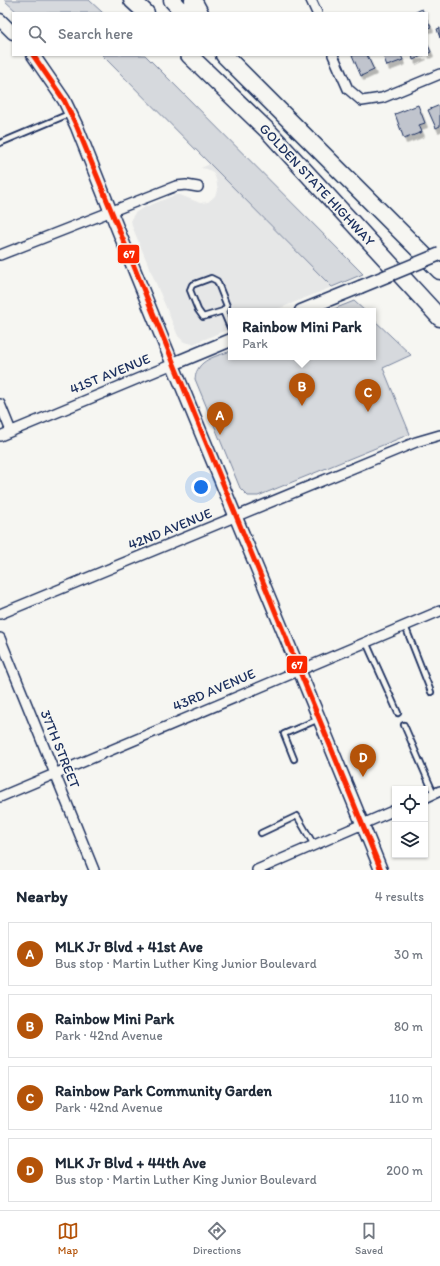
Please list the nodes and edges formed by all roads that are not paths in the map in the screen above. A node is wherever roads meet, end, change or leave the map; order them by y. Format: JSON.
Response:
{"nodes":[{"id":1,"x":132,"y":0,"type":"edge"},
{"id":2,"x":172,"y":0,"type":"edge"},
{"id":3,"x":193,"y":0,"type":"edge"},
{"id":4,"x":311,"y":0,"type":"edge"},
{"id":5,"x":145,"y":12,"type":"edge"},
{"id":6,"x":183,"y":12,"type":"edge"},
{"id":7,"x":199,"y":12,"type":"edge"},
{"id":8,"x":316,"y":12,"type":"edge"},
{"id":9,"x":0,"y":20,"type":"edge"},
{"id":10,"x":12,"y":31,"type":"edge"},
{"id":11,"x":34,"y":56,"type":"edge"},
{"id":12,"x":190,"y":56,"type":"edge"},
{"id":13,"x":225,"y":56,"type":"edge"},
{"id":14,"x":333,"y":56,"type":"edge"},
{"id":15,"x":440,"y":74,"type":"edge"},
{"id":16,"x":71,"y":114,"type":"junction"},
{"id":17,"x":0,"y":143,"type":"edge"},
{"id":18,"x":198,"y":187,"type":"dead end"},
{"id":19,"x":110,"y":212,"type":"junction"},
{"id":20,"x":440,"y":254,"type":"edge"},
{"id":21,"x":0,"y":255,"type":"edge"},
{"id":22,"x":440,"y":271,"type":"edge"},
{"id":23,"x":308,"y":308,"type":"edge"},
{"id":24,"x":223,"y":311,"type":"junction"},
{"id":25,"x":440,"y":318,"type":"edge"},
{"id":26,"x":228,"y":323,"type":"edge"},
{"id":27,"x":228,"y":341,"type":"edge"},
{"id":28,"x":173,"y":364,"type":"junction"},
{"id":29,"x":0,"y":404,"type":"edge"},
{"id":30,"x":11,"y":431,"type":"junction"},
{"id":31,"x":440,"y":435,"type":"edge"},
{"id":32,"x":0,"y":436,"type":"edge"},
{"id":33,"x":236,"y":516,"type":"junction"},
{"id":34,"x":440,"y":611,"type":"edge"},
{"id":35,"x":0,"y":614,"type":"edge"},
{"id":36,"x":405,"y":626,"type":"junction"},
{"id":37,"x":0,"y":638,"type":"edge"},
{"id":38,"x":366,"y":642,"type":"junction"},
{"id":39,"x":300,"y":669,"type":"junction"},
{"id":40,"x":431,"y":692,"type":"dead end"},
{"id":41,"x":398,"y":714,"type":"dead end"},
{"id":42,"x":320,"y":718,"type":"junction"},
{"id":43,"x":404,"y":725,"type":"dead end"},
{"id":44,"x":294,"y":759,"type":"dead end"},
{"id":45,"x":55,"y":773,"type":"junction"},
{"id":46,"x":437,"y":793,"type":"edge"},
{"id":47,"x":0,"y":797,"type":"edge"},
{"id":48,"x":392,"y":811,"type":"edge"},
{"id":49,"x":362,"y":824,"type":"junction"},
{"id":50,"x":261,"y":833,"type":"dead end"},
{"id":51,"x":314,"y":845,"type":"junction"},
{"id":52,"x":274,"y":867,"type":"edge"},
{"id":53,"x":94,"y":870,"type":"edge"},
{"id":54,"x":257,"y":870,"type":"edge"},
{"id":55,"x":381,"y":870,"type":"edge"}],
"edges":[{"from":1,"to":5,"type":"highway"},
{"from":2,"to":6,"type":"highway"},
{"from":3,"to":7,"type":"highway"},
{"from":4,"to":8,"type":"street"},
{"from":9,"to":10,"type":"street"},
{"from":11,"to":16,"type":"street"},
{"from":12,"to":25,"type":"highway","name":"GOLDEN STATE HIGHWAY"},
{"from":13,"to":22,"type":"highway","name":"GOLDEN STATE HIGHWAY"},
{"from":14,"to":15,"type":"street"},
{"from":16,"to":17,"type":"lane"},
{"from":16,"to":19,"type":"street"},
{"from":18,"to":19,"type":"street"},
{"from":19,"to":21,"type":"street"},
{"from":19,"to":28,"type":"street"},
{"from":20,"to":23,"type":"street","bridge":true},
{"from":24,"to":24,"type":"lane"},
{"from":24,"to":26,"type":"lane"},
{"from":27,"to":28,"type":"street","name":"41ST AVENUE"},
{"from":28,"to":30,"type":"street","name":"41ST AVENUE"},
{"from":28,"to":33,"type":"street"},
{"from":29,"to":30,"type":"street"},
{"from":30,"to":32,"type":"street","name":"41ST AVENUE"},
{"from":31,"to":33,"type":"street","name":"42ND AVENUE"},
{"from":33,"to":35,"type":"street","name":"42ND AVENUE"},
{"from":33,"to":39,"type":"street"},
{"from":34,"to":36,"type":"street","name":"43RD AVENUE"},
{"from":36,"to":38,"type":"street","name":"43RD AVENUE"},
{"from":36,"to":40,"type":"lane"},
{"from":37,"to":45,"type":"street","name":"37TH STREET"},
{"from":38,"to":39,"type":"street","name":"43RD AVENUE"},
{"from":38,"to":41,"type":"lane"},
{"from":39,"to":42,"type":"street"},
{"from":39,"to":45,"type":"street","name":"43RD AVENUE"},
{"from":42,"to":44,"type":"lane"},
{"from":42,"to":49,"type":"street"},
{"from":43,"to":46,"type":"lane"},
{"from":45,"to":47,"type":"street","name":"43RD AVENUE"},
{"from":45,"to":53,"type":"street","name":"37TH STREET"},
{"from":48,"to":49,"type":"street"},
{"from":49,"to":51,"type":"street"},
{"from":49,"to":55,"type":"street"},
{"from":50,"to":51,"type":"lane"},
{"from":51,"to":52,"type":"street"},
{"from":52,"to":54,"type":"street"}]}
